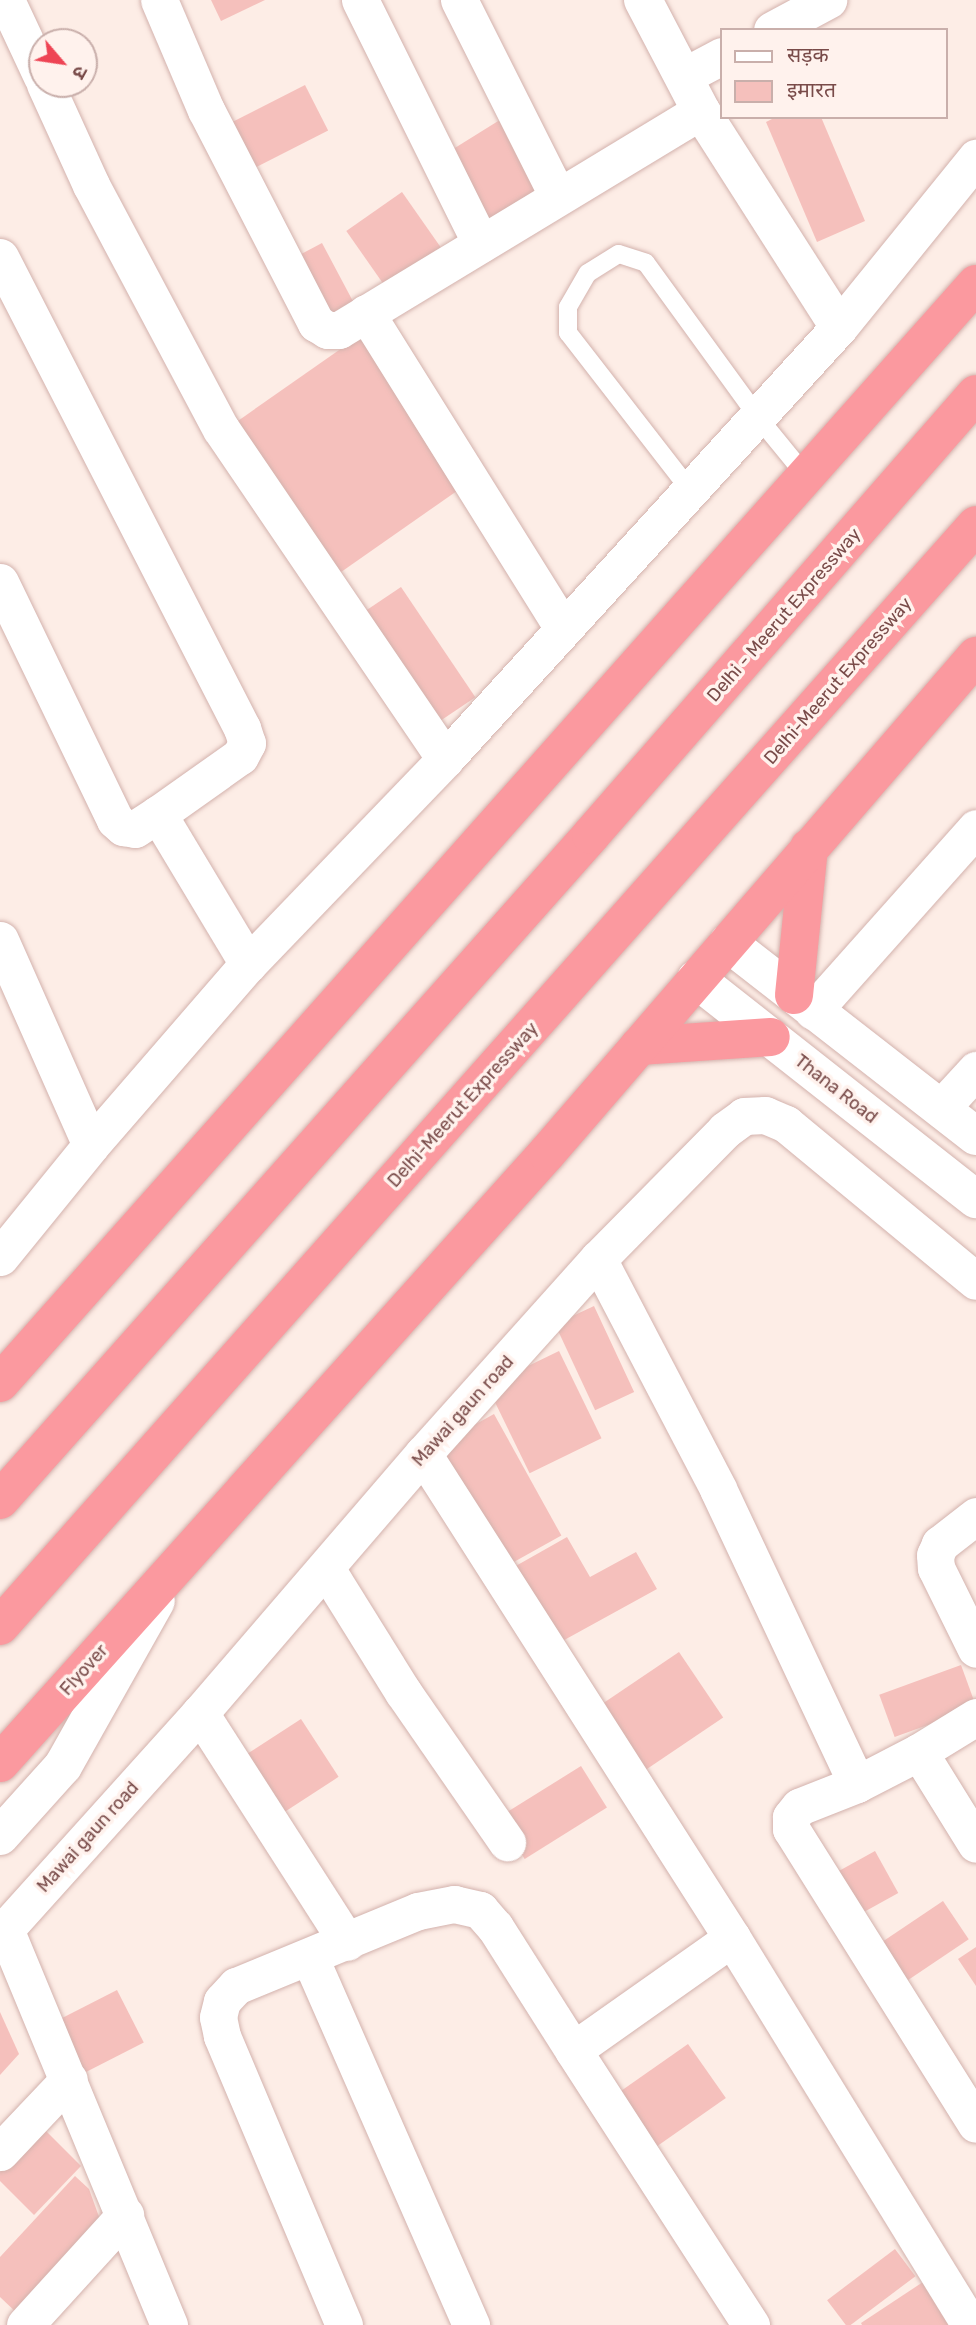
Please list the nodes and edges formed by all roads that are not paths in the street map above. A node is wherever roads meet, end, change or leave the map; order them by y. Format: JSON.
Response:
{"nodes":[{"id":1,"x":6,"y":0,"type":"edge"},
{"id":2,"x":159,"y":0,"type":"edge"},
{"id":3,"x":360,"y":0,"type":"edge"},
{"id":4,"x":459,"y":0,"type":"edge"},
{"id":5,"x":643,"y":0,"type":"edge"},
{"id":6,"x":828,"y":0,"type":"edge"},
{"id":7,"x":776,"y":28,"type":"edge"},
{"id":8,"x":28,"y":48,"type":"edge"},
{"id":9,"x":720,"y":57,"type":"edge"},
{"id":10,"x":684,"y":76,"type":"junction"},
{"id":11,"x":52,"y":98,"type":"edge"},
{"id":12,"x":701,"y":111,"type":"junction"},
{"id":13,"x":976,"y":158,"type":"edge"},
{"id":14,"x":558,"y":197,"type":"junction"},
{"id":15,"x":481,"y":244,"type":"junction"},
{"id":16,"x":0,"y":257,"type":"edge"},
{"id":17,"x":976,"y":284,"type":"edge"},
{"id":18,"x":366,"y":313,"type":"junction"},
{"id":19,"x":839,"y":327,"type":"junction"},
{"id":20,"x":976,"y":394,"type":"edge"},
{"id":21,"x":757,"y":416,"type":"junction"},
{"id":22,"x":806,"y":476,"type":"junction"},
{"id":23,"x":690,"y":490,"type":"junction"},
{"id":24,"x":976,"y":525,"type":"edge"},
{"id":25,"x":0,"y":582,"type":"edge"},
{"id":26,"x":563,"y":628,"type":"junction"},
{"id":27,"x":976,"y":656,"type":"edge"},
{"id":28,"x":445,"y":759,"type":"junction"},
{"id":29,"x":158,"y":814,"type":"junction"},
{"id":30,"x":976,"y":828,"type":"edge"},
{"id":31,"x":808,"y":848,"type":"junction"},
{"id":32,"x":0,"y":940,"type":"edge"},
{"id":33,"x":728,"y":943,"type":"junction"},
{"id":34,"x":248,"y":964,"type":"junction"},
{"id":35,"x":696,"y":979,"type":"junction"},
{"id":36,"x":803,"y":1003,"type":"junction"},
{"id":37,"x":771,"y":1037,"type":"junction"},
{"id":38,"x":639,"y":1046,"type":"junction"},
{"id":39,"x":976,"y":1070,"type":"edge"},
{"id":40,"x":941,"y":1108,"type":"junction"},
{"id":41,"x":976,"y":1136,"type":"edge"},
{"id":42,"x":91,"y":1145,"type":"junction"},
{"id":43,"x":976,"y":1199,"type":"edge"},
{"id":44,"x":2,"y":1249,"type":"edge"},
{"id":45,"x":598,"y":1259,"type":"junction"},
{"id":46,"x":976,"y":1281,"type":"edge"},
{"id":47,"x":74,"y":1299,"type":"junction"},
{"id":48,"x":0,"y":1366,"type":"edge"},
{"id":49,"x":0,"y":1383,"type":"edge"},
{"id":50,"x":424,"y":1454,"type":"junction"},
{"id":51,"x":0,"y":1500,"type":"edge"},
{"id":52,"x":976,"y":1516,"type":"edge"},
{"id":53,"x":327,"y":1570,"type":"junction"},
{"id":54,"x":170,"y":1574,"type":"junction"},
{"id":55,"x":0,"y":1626,"type":"edge"},
{"id":56,"x":976,"y":1649,"type":"edge"},
{"id":57,"x":200,"y":1713,"type":"junction"},
{"id":58,"x":976,"y":1717,"type":"edge"},
{"id":59,"x":919,"y":1752,"type":"junction"},
{"id":60,"x":0,"y":1763,"type":"edge"},
{"id":61,"x":857,"y":1784,"type":"junction"},
{"id":62,"x":0,"y":1836,"type":"edge"},
{"id":63,"x":506,"y":1842,"type":"dead end"},
{"id":64,"x":976,"y":1844,"type":"edge"},
{"id":65,"x":2,"y":1932,"type":"edge"},
{"id":66,"x":732,"y":1938,"type":"junction"},
{"id":67,"x":347,"y":1942,"type":"junction"},
{"id":68,"x":310,"y":1958,"type":"junction"},
{"id":69,"x":573,"y":2049,"type":"junction"},
{"id":70,"x":69,"y":2079,"type":"junction"},
{"id":71,"x":976,"y":2123,"type":"edge"},
{"id":72,"x":0,"y":2152,"type":"edge"},
{"id":73,"x":125,"y":2215,"type":"junction"},
{"id":74,"x":25,"y":2325,"type":"edge"},
{"id":75,"x":169,"y":2325,"type":"edge"},
{"id":76,"x":344,"y":2325,"type":"edge"},
{"id":77,"x":471,"y":2325,"type":"edge"},
{"id":78,"x":751,"y":2325,"type":"edge"},
{"id":79,"x":970,"y":2325,"type":"edge"}],
"edges":[{"from":1,"to":8,"type":"street"},
{"from":2,"to":18,"type":"street"},
{"from":3,"to":15,"type":"street"},
{"from":4,"to":14,"type":"street"},
{"from":5,"to":10,"type":"street"},
{"from":6,"to":7,"type":"street"},
{"from":9,"to":10,"type":"street"},
{"from":10,"to":12,"type":"street"},
{"from":11,"to":28,"type":"street"},
{"from":12,"to":14,"type":"street"},
{"from":12,"to":19,"type":"street"},
{"from":13,"to":19,"type":"street"},
{"from":14,"to":15,"type":"street"},
{"from":15,"to":18,"type":"street"},
{"from":16,"to":29,"type":"street"},
{"from":17,"to":22,"type":"highway"},
{"from":18,"to":26,"type":"street"},
{"from":19,"to":21,"type":"street"},
{"from":20,"to":51,"type":"highway","name":"Delhi - Meerut Expressway"},
{"from":21,"to":22,"type":"lane"},
{"from":21,"to":23,"type":"street"},
{"from":21,"to":23,"type":"lane"},
{"from":22,"to":47,"type":"highway"},
{"from":23,"to":26,"type":"street"},
{"from":24,"to":55,"type":"highway","name":"Delhi-Meerut Expressway"},
{"from":25,"to":29,"type":"street"},
{"from":26,"to":28,"type":"street"},
{"from":27,"to":31,"type":"highway","name":"Flyover"},
{"from":28,"to":34,"type":"street"},
{"from":29,"to":34,"type":"street"},
{"from":30,"to":36,"type":"street"},
{"from":31,"to":33,"type":"highway","name":"Flyover"},
{"from":31,"to":36,"type":"highway"},
{"from":32,"to":42,"type":"street"},
{"from":33,"to":35,"type":"highway","name":"Flyover"},
{"from":33,"to":36,"type":"street"},
{"from":34,"to":42,"type":"street"},
{"from":35,"to":37,"type":"street","name":"Thana Road"},
{"from":35,"to":38,"type":"highway","name":"Flyover"},
{"from":36,"to":40,"type":"street"},
{"from":37,"to":38,"type":"highway"},
{"from":37,"to":43,"type":"street","name":"Thana Road"},
{"from":38,"to":54,"type":"highway","name":"Flyover"},
{"from":39,"to":40,"type":"street"},
{"from":40,"to":41,"type":"street"},
{"from":42,"to":44,"type":"street"},
{"from":45,"to":46,"type":"street","name":"Mawai gaun road"},
{"from":45,"to":50,"type":"street","name":"Mawai gaun road"},
{"from":45,"to":61,"type":"street"},
{"from":47,"to":48,"type":"street"},
{"from":47,"to":49,"type":"highway"},
{"from":50,"to":53,"type":"street","name":"Mawai gaun road"},
{"from":50,"to":66,"type":"street"},
{"from":52,"to":56,"type":"street"},
{"from":53,"to":57,"type":"street","name":"Mawai gaun road"},
{"from":53,"to":63,"type":"street"},
{"from":54,"to":60,"type":"highway","name":"Flyover"},
{"from":54,"to":62,"type":"street"},
{"from":57,"to":65,"type":"street","name":"Mawai gaun road"},
{"from":57,"to":67,"type":"street"},
{"from":58,"to":59,"type":"street"},
{"from":59,"to":61,"type":"street"},
{"from":59,"to":64,"type":"street"},
{"from":61,"to":71,"type":"street"},
{"from":65,"to":70,"type":"street"},
{"from":66,"to":69,"type":"street"},
{"from":66,"to":79,"type":"street"},
{"from":67,"to":68,"type":"street"},
{"from":67,"to":69,"type":"street"},
{"from":68,"to":76,"type":"street"},
{"from":68,"to":77,"type":"street"},
{"from":69,"to":78,"type":"street"},
{"from":70,"to":72,"type":"street"},
{"from":70,"to":73,"type":"street"},
{"from":73,"to":74,"type":"street"},
{"from":73,"to":75,"type":"street"}]}
